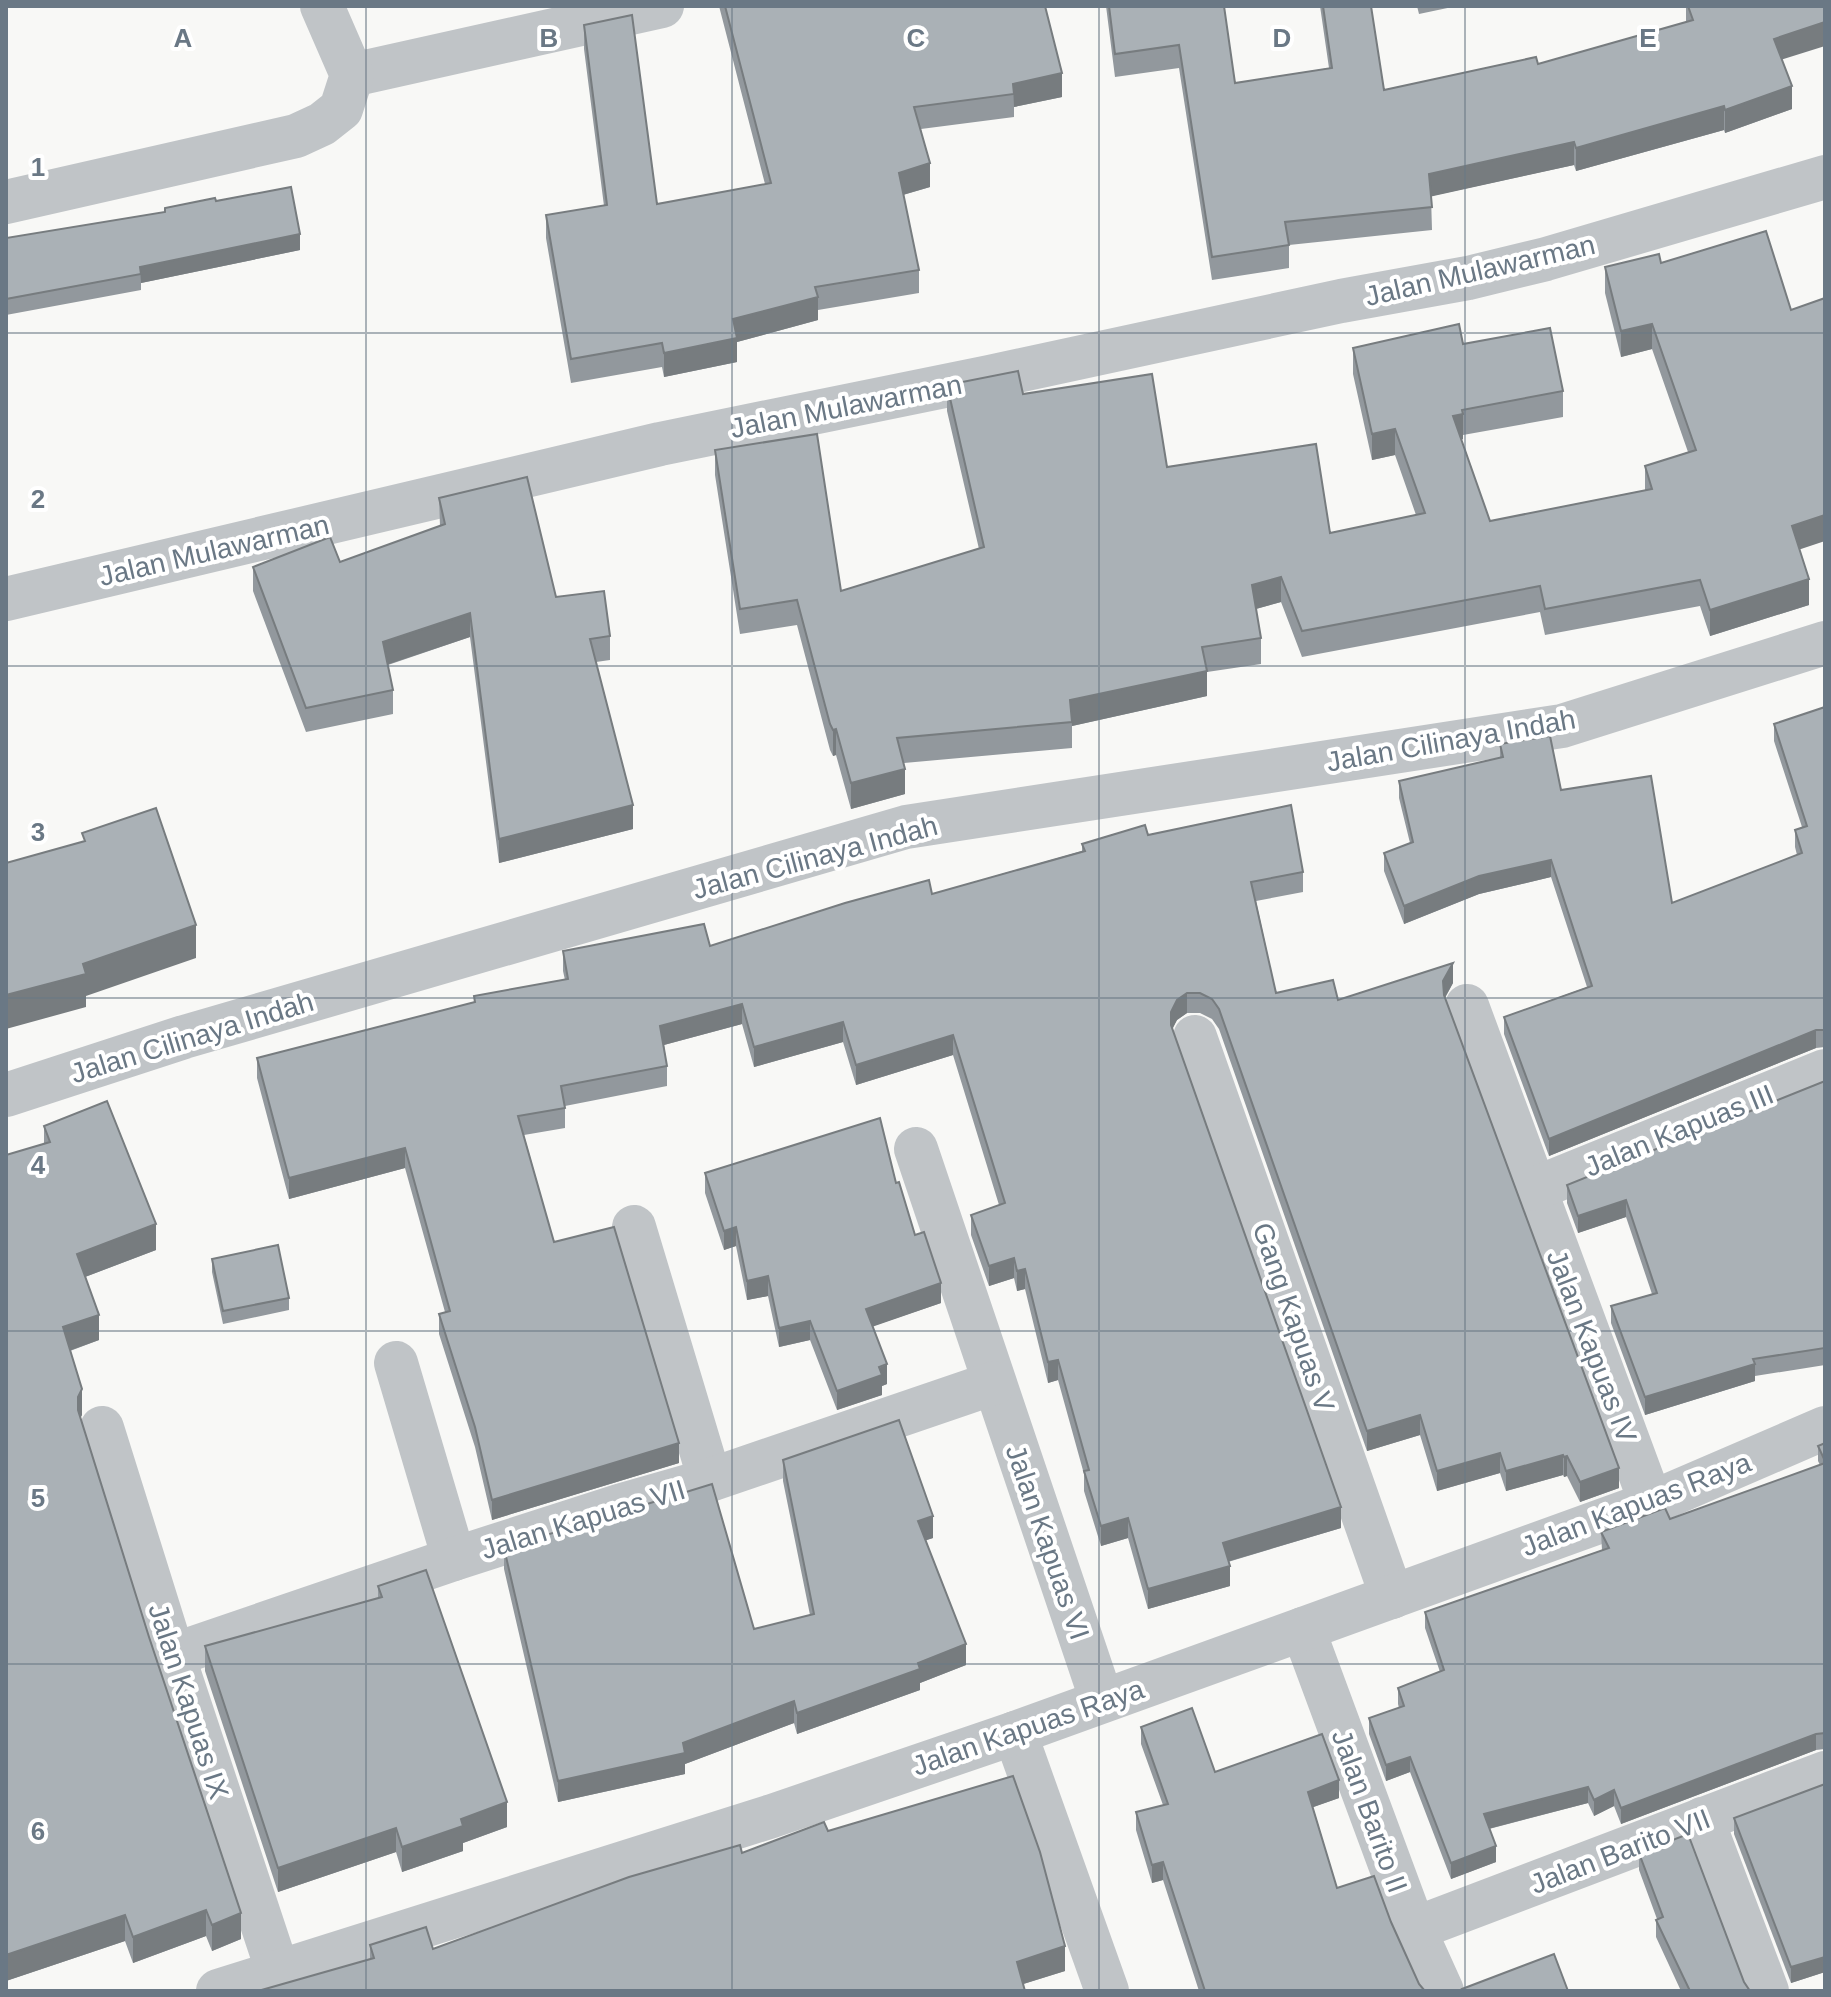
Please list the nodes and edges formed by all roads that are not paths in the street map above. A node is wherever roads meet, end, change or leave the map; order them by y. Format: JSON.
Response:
{"nodes":[{"id":1,"x":322,"y":6,"type":"edge"},
{"id":2,"x":662,"y":6,"type":"edge"},
{"id":3,"x":352,"y":75,"type":"junction"},
{"id":4,"x":1825,"y":177,"type":"edge"},
{"id":5,"x":6,"y":202,"type":"edge"},
{"id":6,"x":6,"y":599,"type":"edge"},
{"id":7,"x":1825,"y":643,"type":"edge"},
{"id":8,"x":1467,"y":1006,"type":"dead end"},
{"id":9,"x":1195,"y":1037,"type":"dead end"},
{"id":10,"x":1825,"y":1071,"type":"edge"},
{"id":11,"x":6,"y":1095,"type":"edge"},
{"id":12,"x":916,"y":1149,"type":"dead end"},
{"id":13,"x":1534,"y":1189,"type":"junction"},
{"id":14,"x":634,"y":1227,"type":"dead end"},
{"id":15,"x":396,"y":1363,"type":"dead end"},
{"id":16,"x":994,"y":1383,"type":"junction"},
{"id":17,"x":102,"y":1428,"type":"dead end"},
{"id":18,"x":1825,"y":1428,"type":"edge"},
{"id":19,"x":710,"y":1480,"type":"junction"},
{"id":20,"x":1651,"y":1503,"type":"junction"},
{"id":21,"x":454,"y":1559,"type":"junction"},
{"id":22,"x":1392,"y":1597,"type":"junction"},
{"id":23,"x":1303,"y":1629,"type":"junction"},
{"id":24,"x":173,"y":1655,"type":"junction"},
{"id":25,"x":1102,"y":1701,"type":"junction"},
{"id":26,"x":1015,"y":1733,"type":"junction"},
{"id":27,"x":1825,"y":1773,"type":"edge"},
{"id":28,"x":1702,"y":1819,"type":"junction"},
{"id":29,"x":1414,"y":1929,"type":"junction"},
{"id":30,"x":278,"y":1972,"type":"junction"},
{"id":31,"x":218,"y":1991,"type":"edge"},
{"id":32,"x":1107,"y":1991,"type":"edge"},
{"id":33,"x":1442,"y":1991,"type":"edge"},
{"id":34,"x":1767,"y":1991,"type":"edge"}],
"edges":[{"from":1,"to":3,"type":"street"},
{"from":2,"to":3,"type":"street"},
{"from":3,"to":5,"type":"street"},
{"from":4,"to":6,"type":"street","name":"Jalan Mulawarman"},
{"from":7,"to":11,"type":"street","name":"Jalan Cilinaya Indah"},
{"from":8,"to":13,"type":"street","name":"Jalan Kapuas IV"},
{"from":9,"to":22,"type":"street","name":"Gang Kapuas V"},
{"from":10,"to":13,"type":"street","name":"Jalan Kapuas III"},
{"from":12,"to":16,"type":"street","name":"Jalan Kapuas VI"},
{"from":13,"to":20,"type":"street","name":"Jalan Kapuas IV"},
{"from":14,"to":19,"type":"street"},
{"from":15,"to":21,"type":"street"},
{"from":16,"to":19,"type":"street","name":"Jalan Kapuas VII"},
{"from":16,"to":25,"type":"street","name":"Jalan Kapuas VI"},
{"from":17,"to":24,"type":"street","name":"Jalan Kapuas IX"},
{"from":18,"to":20,"type":"street","name":"Jalan Kapuas Raya"},
{"from":19,"to":21,"type":"street","name":"Jalan Kapuas VII"},
{"from":20,"to":22,"type":"street","name":"Jalan Kapuas Raya"},
{"from":21,"to":24,"type":"street","name":"Jalan Kapuas VII"},
{"from":22,"to":23,"type":"street","name":"Jalan Kapuas Raya"},
{"from":23,"to":25,"type":"street","name":"Jalan Kapuas Raya"},
{"from":23,"to":29,"type":"street","name":"Jalan Barito II"},
{"from":24,"to":30,"type":"street","name":"Jalan Kapuas IX"},
{"from":25,"to":26,"type":"street","name":"Jalan Kapuas Raya"},
{"from":26,"to":30,"type":"street","name":"Jalan Kapuas Raya"},
{"from":26,"to":32,"type":"street"},
{"from":27,"to":28,"type":"street","name":"Jalan Barito VII"},
{"from":28,"to":29,"type":"street","name":"Jalan Barito VII"},
{"from":28,"to":34,"type":"street"},
{"from":29,"to":33,"type":"street","name":"Jalan Barito II"},
{"from":30,"to":31,"type":"street","name":"Jalan Kapuas Raya"}]}
